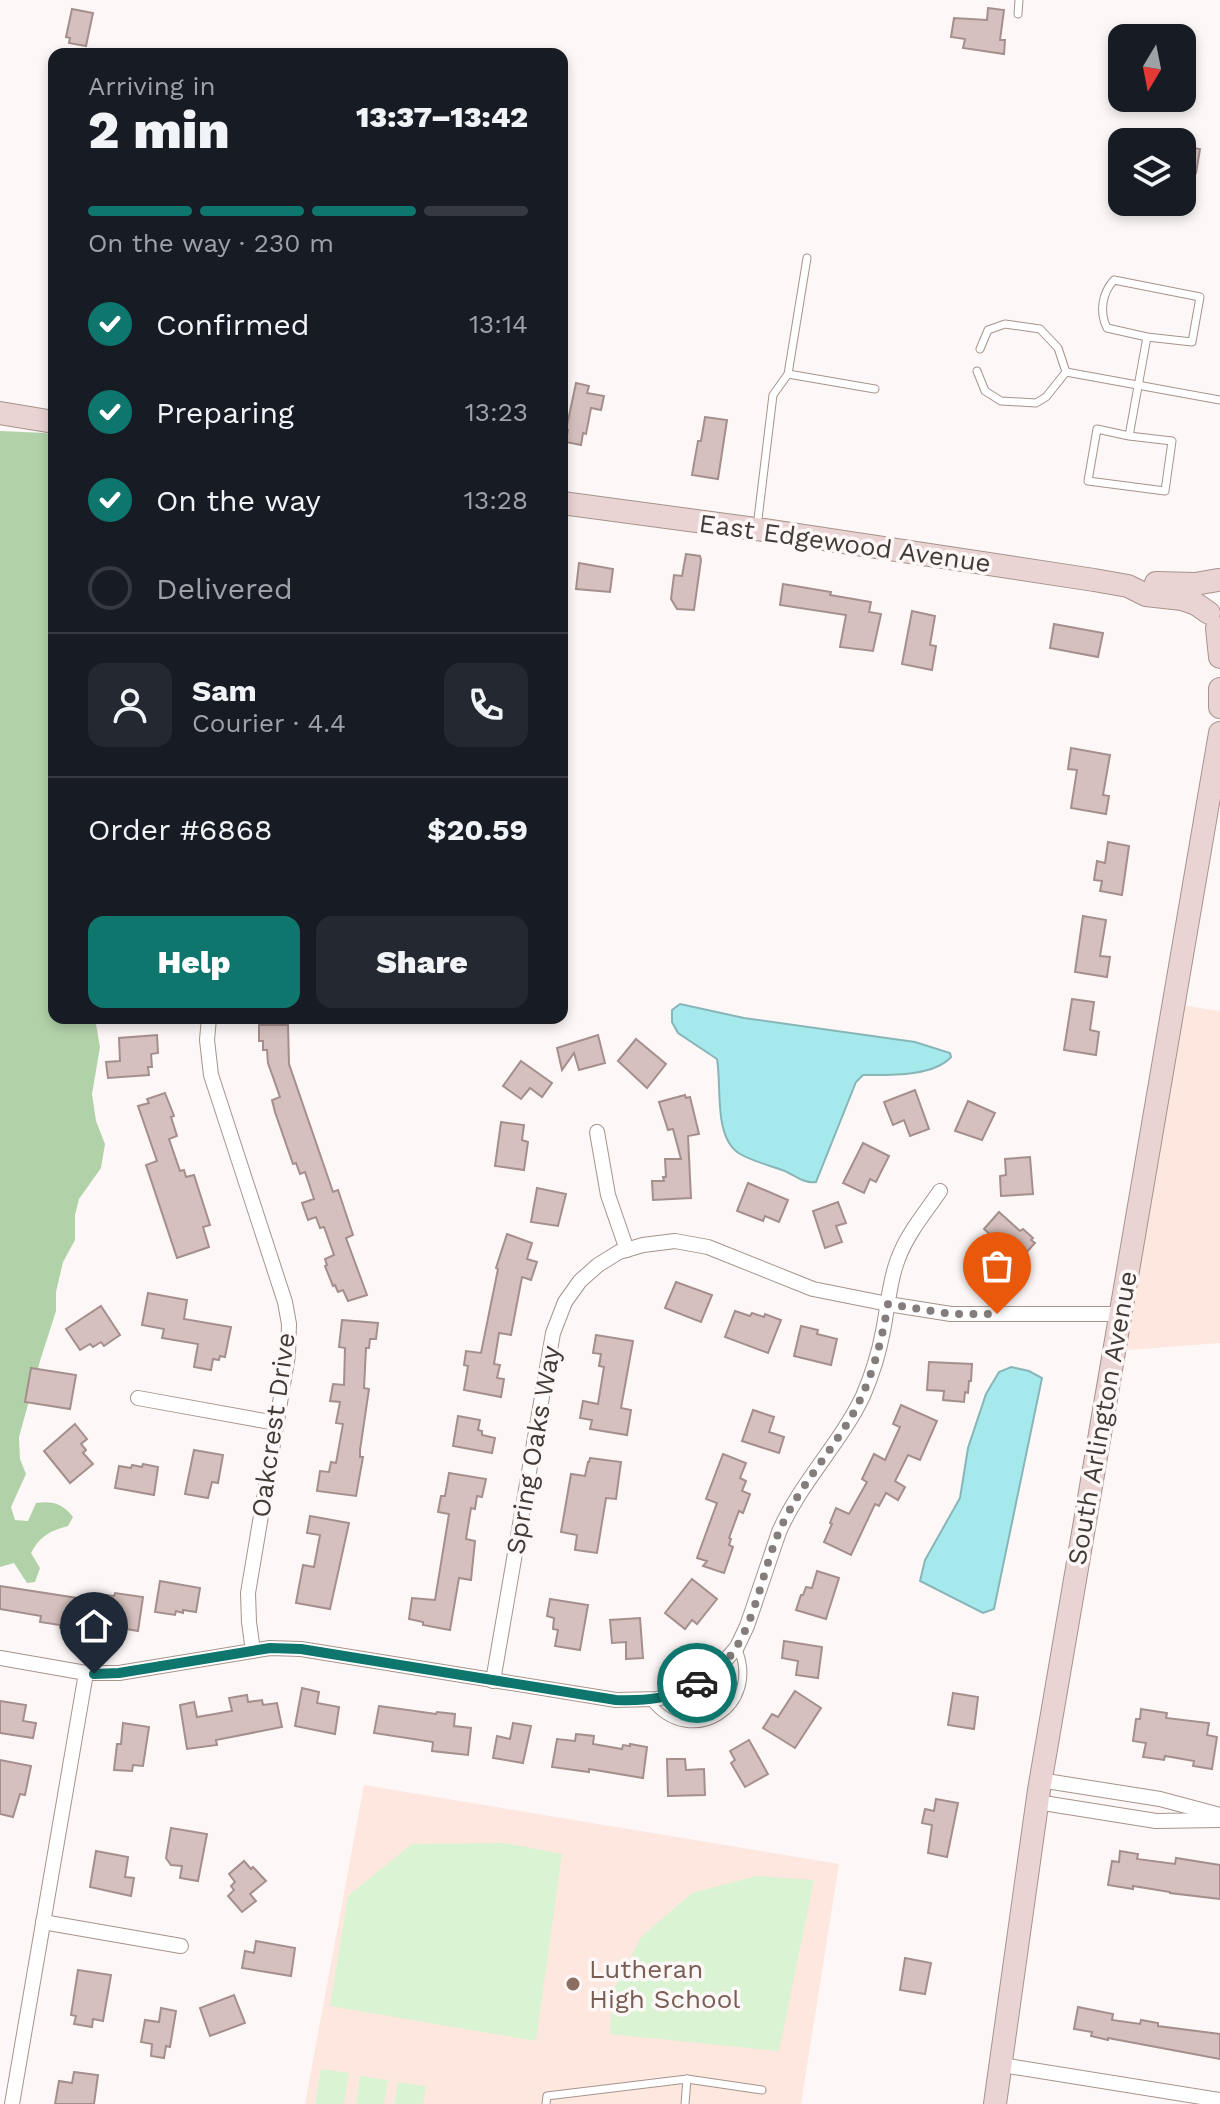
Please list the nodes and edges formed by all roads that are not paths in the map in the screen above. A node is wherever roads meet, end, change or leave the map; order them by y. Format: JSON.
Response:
{"nodes":[{"id":1,"x":1019,"y":0,"type":"edge"},
{"id":2,"x":1018,"y":14,"type":"dead end"},
{"id":3,"x":807,"y":258,"type":"dead end"},
{"id":4,"x":1147,"y":337,"type":"junction"},
{"id":5,"x":980,"y":349,"type":"dead end"},
{"id":6,"x":977,"y":371,"type":"dead end"},
{"id":7,"x":1066,"y":372,"type":"junction"},
{"id":8,"x":788,"y":374,"type":"junction"},
{"id":9,"x":1139,"y":385,"type":"junction"},
{"id":10,"x":875,"y":389,"type":"dead end"},
{"id":11,"x":1220,"y":400,"type":"edge"},
{"id":12,"x":0,"y":413,"type":"edge"},
{"id":13,"x":48,"y":421,"type":"edge"},
{"id":14,"x":1129,"y":436,"type":"junction"},
{"id":15,"x":568,"y":504,"type":"edge"},
{"id":16,"x":756,"y":529,"type":"junction"},
{"id":17,"x":1219,"y":579,"type":"edge"},
{"id":18,"x":1128,"y":586,"type":"junction"},
{"id":19,"x":1215,"y":624,"type":"edge"},
{"id":20,"x":1220,"y":657,"type":"edge"},
{"id":21,"x":1220,"y":689,"type":"edge"},
{"id":22,"x":1220,"y":707,"type":"edge"},
{"id":23,"x":1220,"y":733,"type":"edge"},
{"id":24,"x":208,"y":1024,"type":"edge"},
{"id":25,"x":597,"y":1132,"type":"dead end"},
{"id":26,"x":940,"y":1191,"type":"dead end"},
{"id":27,"x":627,"y":1250,"type":"junction"},
{"id":28,"x":888,"y":1304,"type":"junction"},
{"id":29,"x":1120,"y":1314,"type":"junction"},
{"id":30,"x":138,"y":1398,"type":"dead end"},
{"id":31,"x":276,"y":1423,"type":"junction"},
{"id":32,"x":737,"y":1647,"type":"junction"},
{"id":33,"x":253,"y":1651,"type":"junction"},
{"id":34,"x":0,"y":1658,"type":"edge"},
{"id":35,"x":86,"y":1673,"type":"junction"},
{"id":36,"x":493,"y":1681,"type":"junction"},
{"id":37,"x":649,"y":1699,"type":"junction"},
{"id":38,"x":1039,"y":1791,"type":"junction"},
{"id":39,"x":1220,"y":1818,"type":"edge"},
{"id":40,"x":43,"y":1922,"type":"junction"},
{"id":41,"x":181,"y":1946,"type":"dead end"},
{"id":42,"x":1002,"y":2065,"type":"junction"},
{"id":43,"x":687,"y":2079,"type":"junction"},
{"id":44,"x":762,"y":2090,"type":"dead end"},
{"id":45,"x":1220,"y":2100,"type":"edge"},
{"id":46,"x":12,"y":2104,"type":"edge"},
{"id":47,"x":546,"y":2104,"type":"edge"},
{"id":48,"x":685,"y":2104,"type":"edge"},
{"id":49,"x":995,"y":2104,"type":"edge"}],
"edges":[{"from":1,"to":2,"type":"lane"},
{"from":3,"to":8,"type":"lane"},
{"from":4,"to":4,"type":"lane"},
{"from":4,"to":9,"type":"lane"},
{"from":5,"to":7,"type":"lane"},
{"from":6,"to":7,"type":"lane"},
{"from":7,"to":9,"type":"lane"},
{"from":8,"to":10,"type":"lane"},
{"from":8,"to":16,"type":"lane"},
{"from":9,"to":11,"type":"lane"},
{"from":9,"to":14,"type":"lane"},
{"from":12,"to":13,"type":"main road"},
{"from":14,"to":14,"type":"lane"},
{"from":15,"to":16,"type":"main road","name":"East Edgewood Avenue"},
{"from":16,"to":18,"type":"main road","name":"East Edgewood Avenue"},
{"from":17,"to":18,"type":"main road"},
{"from":17,"to":19,"type":"main road"},
{"from":18,"to":19,"type":"main road"},
{"from":19,"to":20,"type":"main road"},
{"from":21,"to":22,"type":"main road"},
{"from":23,"to":29,"type":"main road","name":"South Arlington Avenue"},
{"from":24,"to":31,"type":"street","name":"Oakcrest Drive"},
{"from":25,"to":27,"type":"street"},
{"from":26,"to":28,"type":"street"},
{"from":27,"to":28,"type":"street","name":"Spring Oaks Way"},
{"from":27,"to":36,"type":"street","name":"Spring Oaks Way"},
{"from":28,"to":29,"type":"street","name":"Spring Oaks Way"},
{"from":28,"to":32,"type":"street"},
{"from":29,"to":38,"type":"main road","name":"South Arlington Avenue"},
{"from":30,"to":31,"type":"street"},
{"from":31,"to":33,"type":"street","name":"Oakcrest Drive"},
{"from":32,"to":37,"type":"street"},
{"from":32,"to":37,"type":"lane"},
{"from":33,"to":35,"type":"street"},
{"from":33,"to":36,"type":"street"},
{"from":34,"to":35,"type":"street"},
{"from":35,"to":40,"type":"street"},
{"from":36,"to":37,"type":"street"},
{"from":38,"to":39,"type":"street"},
{"from":38,"to":39,"type":"street"},
{"from":38,"to":42,"type":"main road","name":"South Arlington Avenue"},
{"from":40,"to":41,"type":"street"},
{"from":40,"to":46,"type":"street"},
{"from":42,"to":45,"type":"street"},
{"from":42,"to":49,"type":"main road","name":"South Arlington Avenue"},
{"from":43,"to":44,"type":"lane"},
{"from":43,"to":47,"type":"lane"},
{"from":43,"to":48,"type":"lane"}]}
